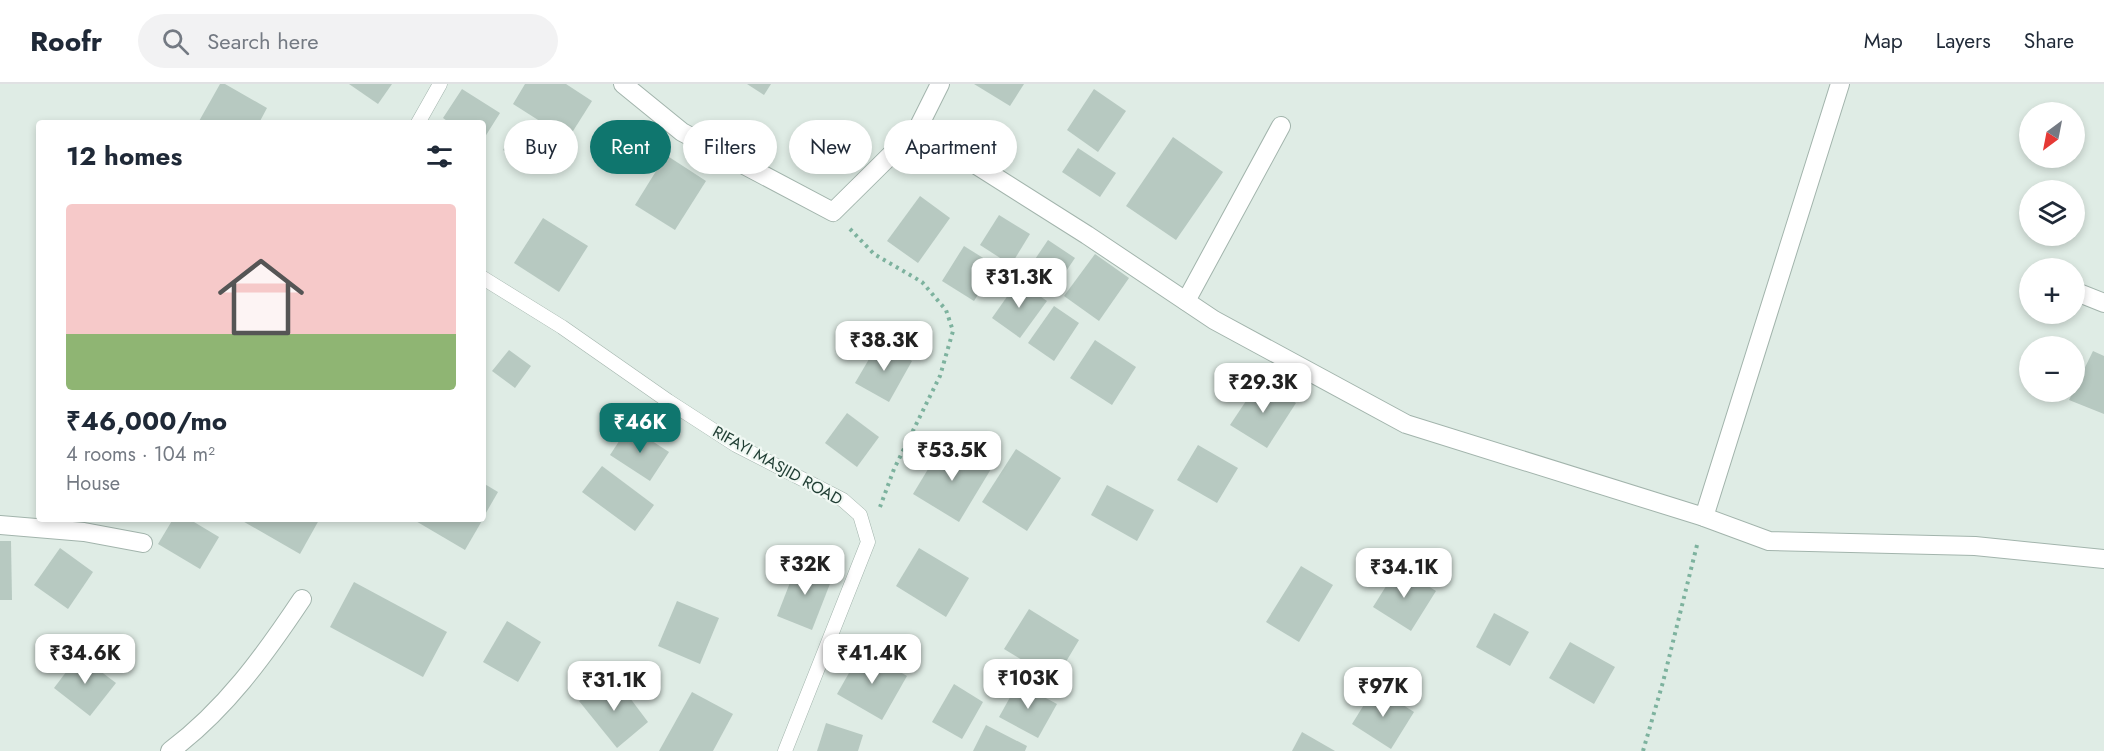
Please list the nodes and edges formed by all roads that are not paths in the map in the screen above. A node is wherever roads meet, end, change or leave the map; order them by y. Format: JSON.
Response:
{"nodes":[{"id":1,"x":440,"y":84,"type":"edge"},
{"id":2,"x":623,"y":84,"type":"edge"},
{"id":3,"x":940,"y":84,"type":"edge"},
{"id":4,"x":1840,"y":84,"type":"edge"},
{"id":5,"x":420,"y":120,"type":"edge"},
{"id":6,"x":922,"y":120,"type":"edge"},
{"id":7,"x":1281,"y":126,"type":"dead end"},
{"id":8,"x":884,"y":162,"type":"edge"},
{"id":9,"x":989,"y":174,"type":"edge"},
{"id":10,"x":486,"y":280,"type":"edge"},
{"id":11,"x":2085,"y":295,"type":"edge"},
{"id":12,"x":1186,"y":301,"type":"junction"},
{"id":13,"x":2104,"y":303,"type":"edge"},
{"id":14,"x":1704,"y":517,"type":"junction"},
{"id":15,"x":0,"y":525,"type":"edge"},
{"id":16,"x":143,"y":543,"type":"dead end"},
{"id":17,"x":2104,"y":559,"type":"edge"},
{"id":18,"x":302,"y":599,"type":"dead end"},
{"id":19,"x":170,"y":751,"type":"edge"},
{"id":20,"x":785,"y":751,"type":"edge"}],
"edges":[{"from":1,"to":5,"type":"lane"},
{"from":2,"to":8,"type":"street"},
{"from":3,"to":6,"type":"street"},
{"from":4,"to":14,"type":"street"},
{"from":7,"to":12,"type":"street"},
{"from":9,"to":12,"type":"street"},
{"from":10,"to":20,"type":"lane","name":"RIFAYI MASJID ROAD"},
{"from":11,"to":13,"type":"street"},
{"from":12,"to":14,"type":"street"},
{"from":14,"to":17,"type":"street"},
{"from":15,"to":16,"type":"street"},
{"from":18,"to":19,"type":"street"}]}
